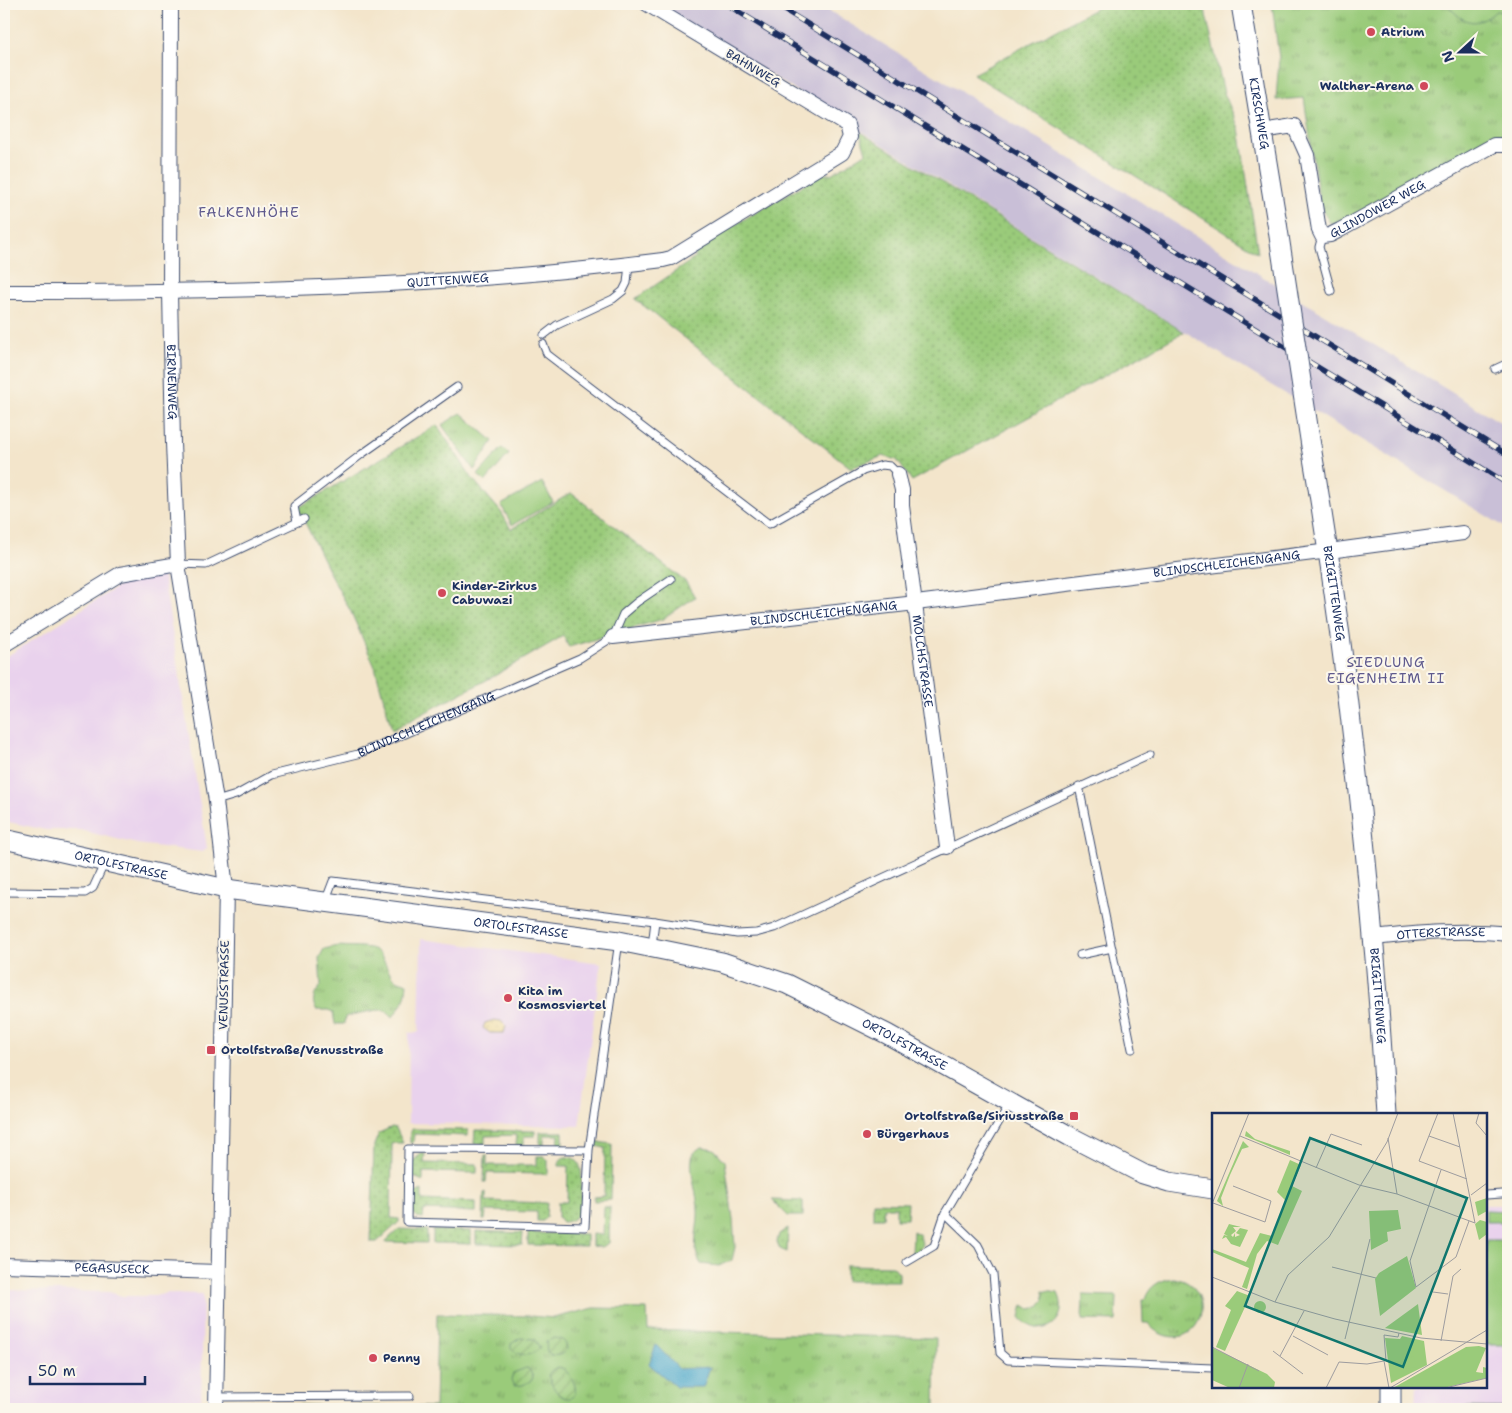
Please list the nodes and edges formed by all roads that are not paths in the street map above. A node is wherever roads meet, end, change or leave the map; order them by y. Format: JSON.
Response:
{"nodes":[{"id":1,"x":171,"y":4,"type":"edge"},
{"id":2,"x":647,"y":4,"type":"edge"},
{"id":3,"x":1241,"y":4,"type":"edge"},
{"id":4,"x":1262,"y":131,"type":"junction"},
{"id":5,"x":850,"y":137,"type":"joint"},
{"id":6,"x":1508,"y":145,"type":"edge"},
{"id":7,"x":1277,"y":223,"type":"joint"},
{"id":8,"x":1322,"y":236,"type":"junction"},
{"id":9,"x":629,"y":264,"type":"junction"},
{"id":10,"x":1331,"y":291,"type":"dead end"},
{"id":11,"x":4,"y":292,"type":"edge"},
{"id":12,"x":170,"y":292,"type":"junction"},
{"id":13,"x":544,"y":335,"type":"dead end"},
{"id":14,"x":543,"y":344,"type":"dead end"},
{"id":15,"x":1508,"y":363,"type":"edge"},
{"id":16,"x":1495,"y":369,"type":"dead end"},
{"id":17,"x":457,"y":387,"type":"dead end"},
{"id":18,"x":898,"y":474,"type":"joint"},
{"id":19,"x":304,"y":519,"type":"dead end"},
{"id":20,"x":297,"y":522,"type":"junction"},
{"id":21,"x":1463,"y":533,"type":"dead end"},
{"id":22,"x":1329,"y":551,"type":"junction"},
{"id":23,"x":178,"y":564,"type":"junction"},
{"id":24,"x":671,"y":579,"type":"dead end"},
{"id":25,"x":916,"y":603,"type":"junction"},
{"id":26,"x":613,"y":637,"type":"junction"},
{"id":27,"x":4,"y":645,"type":"edge"},
{"id":28,"x":1150,"y":755,"type":"dead end"},
{"id":29,"x":1079,"y":786,"type":"junction"},
{"id":30,"x":216,"y":801,"type":"junction"},
{"id":31,"x":4,"y":839,"type":"edge"},
{"id":32,"x":947,"y":847,"type":"junction"},
{"id":33,"x":104,"y":862,"type":"junction"},
{"id":34,"x":226,"y":889,"type":"junction"},
{"id":35,"x":4,"y":892,"type":"edge"},
{"id":36,"x":325,"y":902,"type":"junction"},
{"id":37,"x":655,"y":920,"type":"junction"},
{"id":38,"x":1508,"y":934,"type":"edge"},
{"id":39,"x":1374,"y":938,"type":"junction"},
{"id":40,"x":619,"y":941,"type":"junction"},
{"id":41,"x":652,"y":947,"type":"junction"},
{"id":42,"x":1112,"y":948,"type":"junction"},
{"id":43,"x":1080,"y":954,"type":"dead end"},
{"id":44,"x":1132,"y":1049,"type":"dead end"},
{"id":45,"x":1010,"y":1102,"type":"junction"},
{"id":46,"x":1386,"y":1113,"type":"edge"},
{"id":47,"x":589,"y":1150,"type":"junction"},
{"id":48,"x":1212,"y":1190,"type":"edge"},
{"id":49,"x":1502,"y":1194,"type":"dead end"},
{"id":50,"x":1487,"y":1195,"type":"edge"},
{"id":51,"x":945,"y":1213,"type":"junction"},
{"id":52,"x":907,"y":1262,"type":"dead end"},
{"id":53,"x":4,"y":1265,"type":"edge"},
{"id":54,"x":218,"y":1272,"type":"junction"},
{"id":55,"x":1212,"y":1368,"type":"edge"},
{"id":56,"x":1391,"y":1388,"type":"edge"},
{"id":57,"x":410,"y":1396,"type":"dead end"},
{"id":58,"x":216,"y":1403,"type":"edge"},
{"id":59,"x":1391,"y":1409,"type":"edge"}],
"edges":[{"from":1,"to":12,"type":"street","name":"BIRNENWEG"},
{"from":2,"to":5,"type":"street","name":"BAHNWEG"},
{"from":3,"to":4,"type":"street","name":"KIRSCHWEG"},
{"from":4,"to":7,"type":"street","name":"KIRSCHWEG"},
{"from":4,"to":8,"type":"street","name":"GLINDOWER WEG"},
{"from":5,"to":9,"type":"street","name":"QUITTENWEG"},
{"from":6,"to":8,"type":"street","name":"GLINDOWER WEG"},
{"from":7,"to":22,"type":"street","name":"BRIGITTENWEG","bridge":true},
{"from":8,"to":10,"type":"lane"},
{"from":9,"to":12,"type":"street","name":"QUITTENWEG"},
{"from":9,"to":13,"type":"lane"},
{"from":11,"to":12,"type":"street","name":"QUITTENWEG"},
{"from":12,"to":23,"type":"street","name":"BIRNENWEG"},
{"from":14,"to":18,"type":"lane"},
{"from":15,"to":16,"type":"lane"},
{"from":17,"to":20,"type":"lane"},
{"from":18,"to":25,"type":"street","name":"MOLCHSTRASSE"},
{"from":19,"to":20,"type":"lane"},
{"from":20,"to":23,"type":"lane"},
{"from":21,"to":22,"type":"street","name":"BLINDSCHLEICHENGANG"},
{"from":22,"to":25,"type":"street","name":"BLINDSCHLEICHENGANG"},
{"from":22,"to":39,"type":"street","name":"BRIGITTENWEG"},
{"from":23,"to":27,"type":"street"},
{"from":23,"to":30,"type":"street","name":"VENUSSTRASSE"},
{"from":24,"to":26,"type":"lane"},
{"from":25,"to":26,"type":"street","name":"BLINDSCHLEICHENGANG"},
{"from":25,"to":32,"type":"street","name":"MOLCHSTRASSE"},
{"from":26,"to":30,"type":"lane","name":"BLINDSCHLEICHENGANG"},
{"from":28,"to":29,"type":"lane"},
{"from":29,"to":32,"type":"lane"},
{"from":29,"to":42,"type":"lane"},
{"from":30,"to":34,"type":"street","name":"VENUSSTRASSE"},
{"from":31,"to":33,"type":"street","name":"ORTOLFSTRASSE"},
{"from":32,"to":37,"type":"lane"},
{"from":33,"to":34,"type":"street","name":"ORTOLFSTRASSE"},
{"from":33,"to":35,"type":"lane"},
{"from":34,"to":36,"type":"street","name":"ORTOLFSTRASSE"},
{"from":34,"to":54,"type":"street","name":"VENUSSTRASSE"},
{"from":36,"to":37,"type":"lane"},
{"from":36,"to":40,"type":"street","name":"ORTOLFSTRASSE"},
{"from":37,"to":41,"type":"lane"},
{"from":38,"to":39,"type":"street","name":"OTTERSTRASSE"},
{"from":39,"to":46,"type":"street","name":"BRIGITTENWEG"},
{"from":40,"to":41,"type":"street","name":"ORTOLFSTRASSE"},
{"from":40,"to":47,"type":"lane"},
{"from":41,"to":45,"type":"street","name":"ORTOLFSTRASSE"},
{"from":42,"to":43,"type":"lane"},
{"from":42,"to":44,"type":"lane"},
{"from":45,"to":48,"type":"street","name":"ORTOLFSTRASSE"},
{"from":45,"to":51,"type":"lane"},
{"from":47,"to":47,"type":"lane"},
{"from":49,"to":50,"type":"lane"},
{"from":51,"to":52,"type":"lane"},
{"from":51,"to":55,"type":"lane"},
{"from":53,"to":54,"type":"street","name":"PEGASUSECK"},
{"from":54,"to":58,"type":"street","name":"VENUSSTRASSE"},
{"from":56,"to":59,"type":"street"},
{"from":57,"to":58,"type":"lane"}]}
